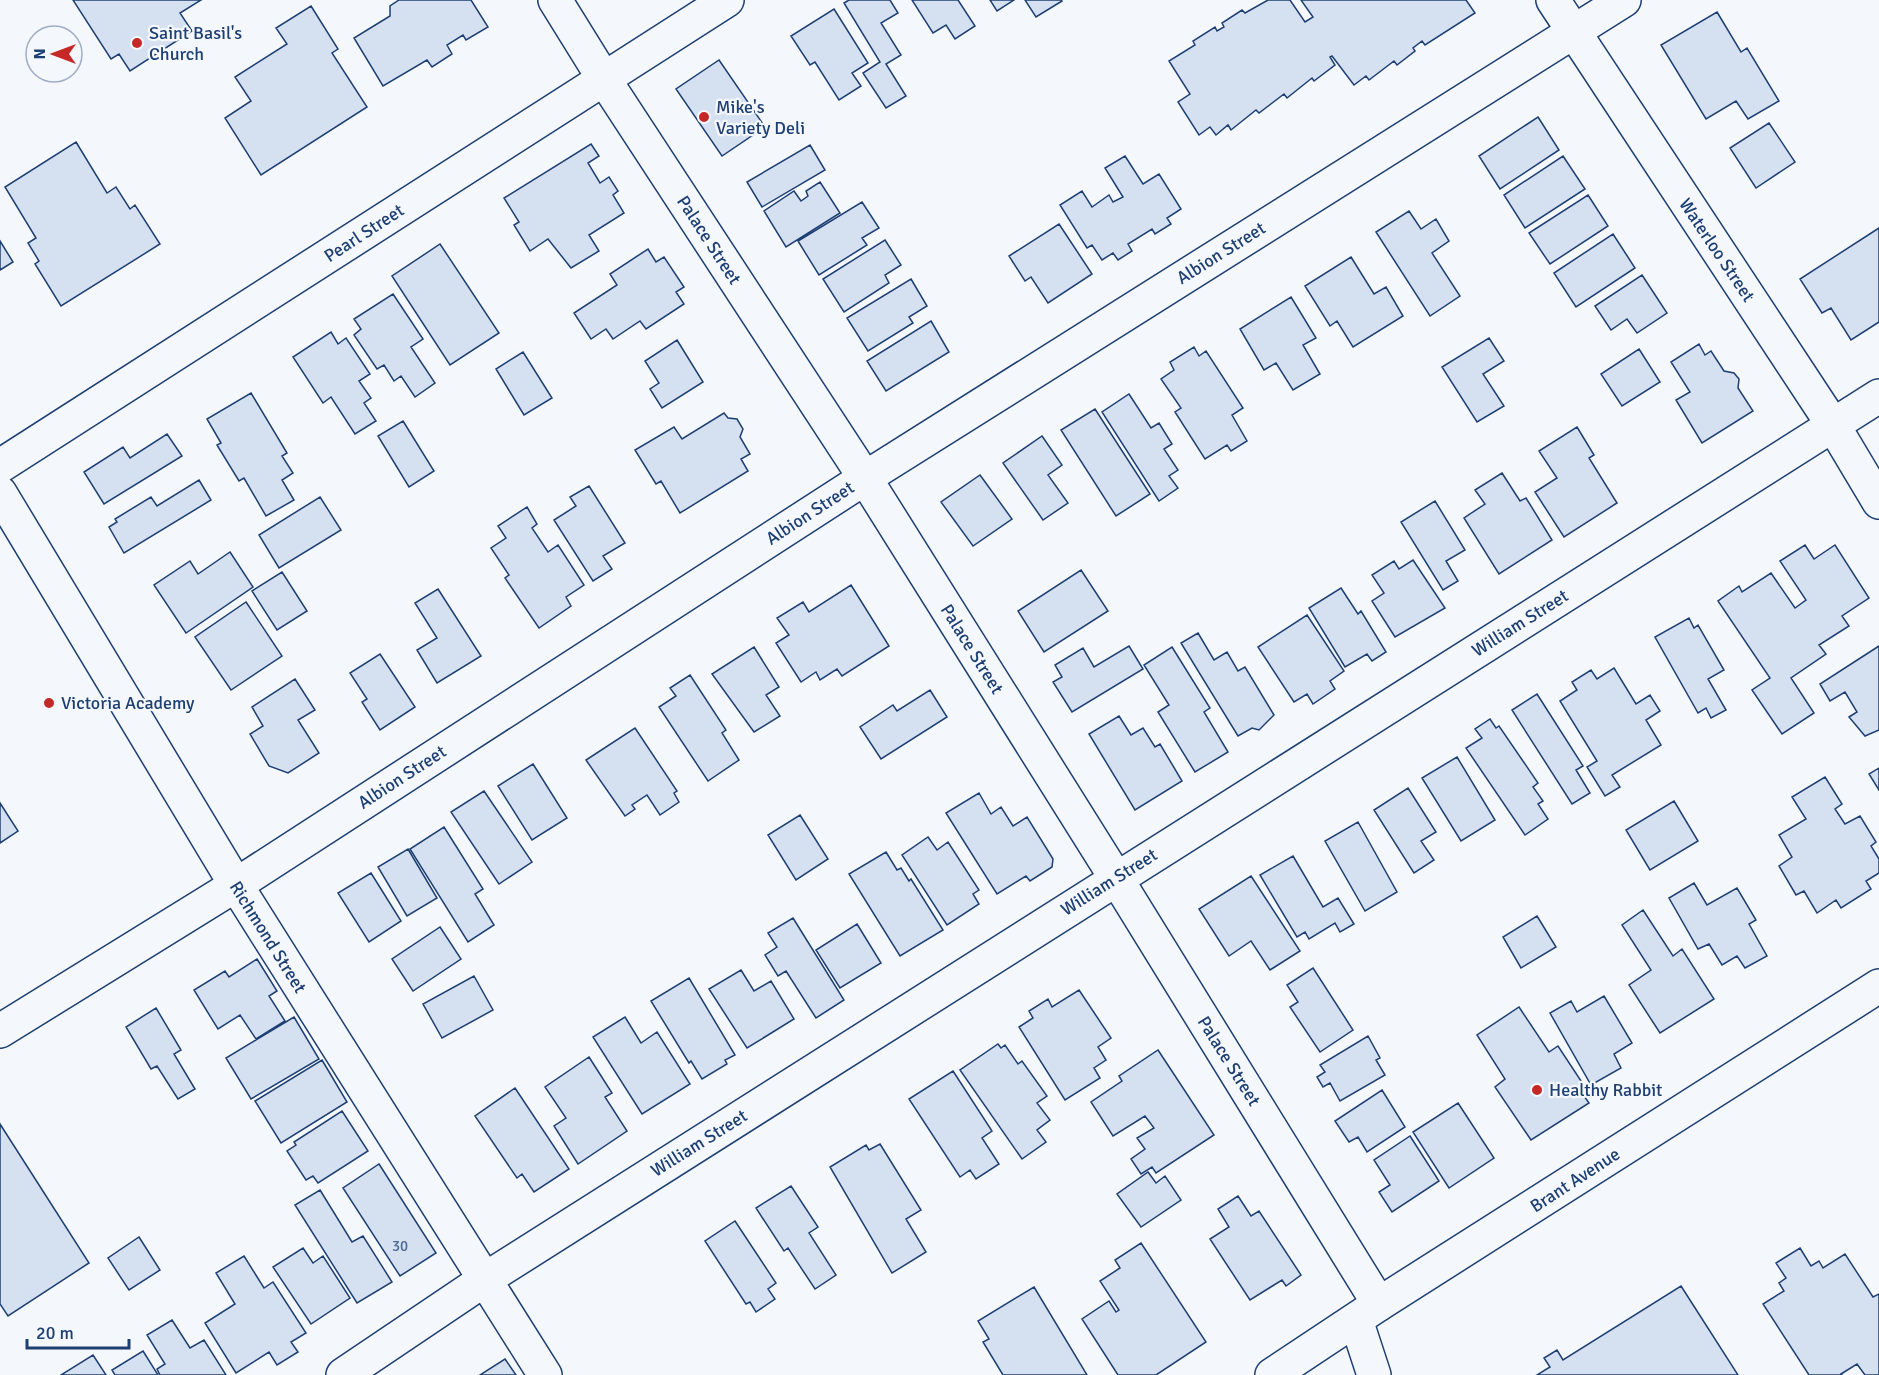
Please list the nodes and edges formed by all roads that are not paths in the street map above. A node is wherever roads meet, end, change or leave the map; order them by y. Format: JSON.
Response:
{"nodes":[{"id":1,"x":555,"y":0,"type":"edge"},
{"id":2,"x":727,"y":0,"type":"edge"},
{"id":3,"x":1553,"y":0,"type":"edge"},
{"id":4,"x":1624,"y":0,"type":"edge"},
{"id":5,"x":1573,"y":32,"type":"junction"},
{"id":6,"x":604,"y":79,"type":"junction"},
{"id":7,"x":1879,"y":396,"type":"edge"},
{"id":8,"x":1833,"y":425,"type":"junction"},
{"id":9,"x":0,"y":466,"type":"edge"},
{"id":10,"x":865,"y":478,"type":"junction"},
{"id":11,"x":0,"y":493,"type":"edge"},
{"id":12,"x":1879,"y":502,"type":"edge"},
{"id":13,"x":1116,"y":878,"type":"junction"},
{"id":14,"x":236,"y":885,"type":"junction"},
{"id":15,"x":1879,"y":986,"type":"edge"},
{"id":16,"x":0,"y":1031,"type":"edge"},
{"id":17,"x":484,"y":1280,"type":"junction"},
{"id":18,"x":1367,"y":1312,"type":"junction"},
{"id":19,"x":343,"y":1375,"type":"edge"},
{"id":20,"x":545,"y":1375,"type":"edge"},
{"id":21,"x":1272,"y":1375,"type":"edge"},
{"id":22,"x":1374,"y":1375,"type":"edge"}],
"edges":[{"from":1,"to":6,"type":"street","name":"Palace Street"},
{"from":2,"to":6,"type":"street","name":"Pearl Street"},
{"from":3,"to":5,"type":"street","name":"Waterloo Street"},
{"from":4,"to":5,"type":"street","name":"Albion Street"},
{"from":5,"to":8,"type":"street","name":"Waterloo Street"},
{"from":5,"to":10,"type":"street","name":"Albion Street"},
{"from":6,"to":9,"type":"street","name":"Pearl Street"},
{"from":6,"to":10,"type":"street","name":"Palace Street"},
{"from":7,"to":8,"type":"street","name":"William Street"},
{"from":8,"to":12,"type":"street","name":"Waterloo Street"},
{"from":8,"to":13,"type":"street","name":"William Street"},
{"from":10,"to":13,"type":"street","name":"Palace Street"},
{"from":10,"to":14,"type":"street","name":"Albion Street"},
{"from":11,"to":14,"type":"street","name":"Richmond Street"},
{"from":13,"to":17,"type":"street","name":"William Street"},
{"from":13,"to":18,"type":"street","name":"Palace Street"},
{"from":14,"to":16,"type":"street","name":"Albion Street"},
{"from":14,"to":17,"type":"street","name":"Richmond Street"},
{"from":15,"to":18,"type":"street","name":"Brant Avenue"},
{"from":17,"to":19,"type":"street","name":"William Street"},
{"from":17,"to":20,"type":"street","name":"Richmond Street"},
{"from":18,"to":21,"type":"street","name":"Brant Avenue"},
{"from":18,"to":22,"type":"street","name":"Palace Street"}]}
